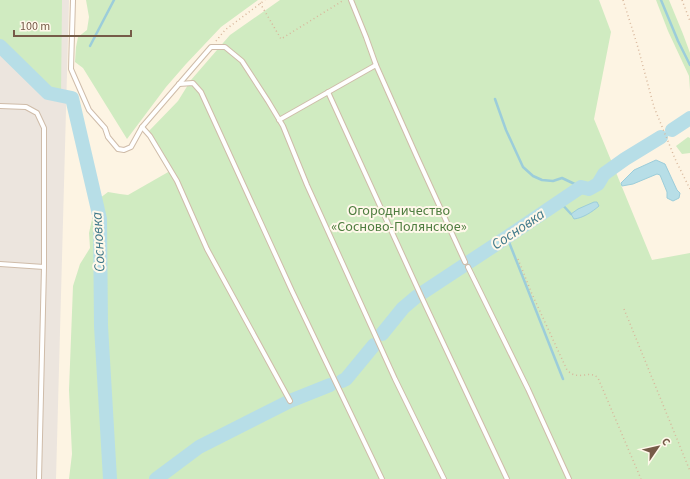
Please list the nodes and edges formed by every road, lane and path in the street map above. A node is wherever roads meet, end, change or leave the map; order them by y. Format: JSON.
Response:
{"nodes":[{"id":1,"x":73,"y":0,"type":"edge"},
{"id":2,"x":265,"y":0,"type":"edge"},
{"id":3,"x":344,"y":0,"type":"edge"},
{"id":4,"x":351,"y":0,"type":"edge"},
{"id":5,"x":623,"y":0,"type":"edge"},
{"id":6,"x":682,"y":0,"type":"edge"},
{"id":7,"x":260,"y":3,"type":"junction"},
{"id":8,"x":690,"y":21,"type":"edge"},
{"id":9,"x":211,"y":47,"type":"junction"},
{"id":10,"x":376,"y":65,"type":"junction"},
{"id":11,"x":179,"y":84,"type":"junction"},
{"id":12,"x":328,"y":92,"type":"junction"},
{"id":13,"x":0,"y":106,"type":"edge"},
{"id":14,"x":279,"y":120,"type":"junction"},
{"id":15,"x":142,"y":126,"type":"junction"},
{"id":16,"x":690,"y":189,"type":"edge"},
{"id":17,"x":518,"y":259,"type":"dead end"},
{"id":18,"x":465,"y":262,"type":"dead end"},
{"id":19,"x":0,"y":264,"type":"edge"},
{"id":20,"x":44,"y":267,"type":"junction"},
{"id":21,"x":468,"y":267,"type":"dead end"},
{"id":22,"x":624,"y":308,"type":"dead end"},
{"id":23,"x":290,"y":400,"type":"dead end"},
{"id":24,"x":690,"y":471,"type":"edge"},
{"id":25,"x":39,"y":479,"type":"edge"},
{"id":26,"x":382,"y":479,"type":"edge"},
{"id":27,"x":444,"y":479,"type":"edge"},
{"id":28,"x":507,"y":479,"type":"edge"},
{"id":29,"x":569,"y":479,"type":"edge"},
{"id":30,"x":641,"y":479,"type":"edge"}],
"edges":[{"from":1,"to":15,"type":"lane"},
{"from":2,"to":7,"type":"path"},
{"from":3,"to":7,"type":"path"},
{"from":4,"to":10,"type":"lane"},
{"from":5,"to":16,"type":"path"},
{"from":6,"to":8,"type":"path"},
{"from":7,"to":9,"type":"path"},
{"from":9,"to":11,"type":"lane"},
{"from":9,"to":14,"type":"lane"},
{"from":10,"to":12,"type":"lane"},
{"from":10,"to":18,"type":"lane"},
{"from":11,"to":15,"type":"lane"},
{"from":11,"to":26,"type":"lane"},
{"from":12,"to":14,"type":"lane"},
{"from":12,"to":28,"type":"lane"},
{"from":13,"to":20,"type":"lane"},
{"from":14,"to":27,"type":"lane"},
{"from":15,"to":23,"type":"lane"},
{"from":17,"to":30,"type":"path"},
{"from":19,"to":20,"type":"lane"},
{"from":20,"to":25,"type":"lane"},
{"from":21,"to":29,"type":"lane"},
{"from":22,"to":24,"type":"path"}]}
